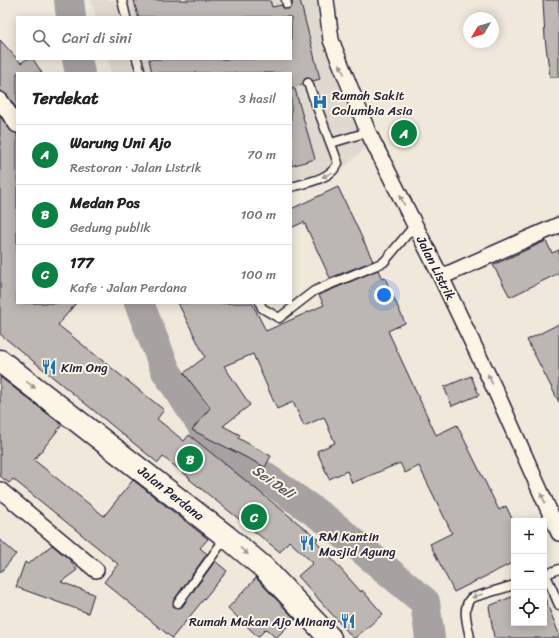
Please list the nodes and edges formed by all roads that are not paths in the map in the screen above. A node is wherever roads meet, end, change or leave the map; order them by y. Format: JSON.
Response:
{"nodes":[{"id":1,"x":122,"y":0,"type":"edge"},
{"id":2,"x":326,"y":0,"type":"edge"},
{"id":3,"x":126,"y":16,"type":"edge"},
{"id":4,"x":137,"y":60,"type":"edge"},
{"id":5,"x":141,"y":72,"type":"edge"},
{"id":6,"x":308,"y":83,"type":"dead end"},
{"id":7,"x":0,"y":100,"type":"edge"},
{"id":8,"x":16,"y":124,"type":"edge"},
{"id":9,"x":368,"y":132,"type":"junction"},
{"id":10,"x":331,"y":143,"type":"junction"},
{"id":11,"x":292,"y":187,"type":"edge"},
{"id":12,"x":559,"y":225,"type":"edge"},
{"id":13,"x":414,"y":226,"type":"junction"},
{"id":14,"x":441,"y":277,"type":"junction"},
{"id":15,"x":260,"y":304,"type":"edge"},
{"id":16,"x":0,"y":361,"type":"edge"},
{"id":17,"x":0,"y":490,"type":"edge"},
{"id":18,"x":559,"y":533,"type":"edge"},
{"id":19,"x":226,"y":536,"type":"junction"},
{"id":20,"x":559,"y":569,"type":"edge"},
{"id":21,"x":96,"y":570,"type":"dead end"},
{"id":22,"x":547,"y":574,"type":"edge"},
{"id":23,"x":547,"y":579,"type":"edge"},
{"id":24,"x":511,"y":586,"type":"edge"},
{"id":25,"x":178,"y":603,"type":"dead end"},
{"id":26,"x":559,"y":605,"type":"edge"},
{"id":27,"x":330,"y":638,"type":"edge"},
{"id":28,"x":470,"y":638,"type":"edge"}],
"edges":[{"from":1,"to":3,"type":"lane"},
{"from":9,"to":2,"type":"street","name":"Jalan Listrik","one_way":true},
{"from":4,"to":5,"type":"lane"},
{"from":6,"to":10,"type":"lane"},
{"from":7,"to":8,"type":"street"},
{"from":9,"to":10,"type":"lane"},
{"from":13,"to":9,"type":"street","name":"Jalan Listrik","one_way":true},
{"from":10,"to":11,"type":"lane","one_way":true},
{"from":12,"to":14,"type":"street"},
{"from":13,"to":14,"type":"street","name":"Jalan Listrik"},
{"from":13,"to":15,"type":"lane"},
{"from":18,"to":14,"type":"street","name":"Jalan Listrik","one_way":true},
{"from":16,"to":19,"type":"main road","name":"Jalan Perdana","one_way":true},
{"from":17,"to":21,"type":"street"},
{"from":19,"to":25,"type":"lane"},
{"from":19,"to":27,"type":"main road","name":"Jalan Perdana","one_way":true},
{"from":20,"to":22,"type":"lane"},
{"from":23,"to":26,"type":"lane"},
{"from":24,"to":28,"type":"lane","one_way":true}]}
